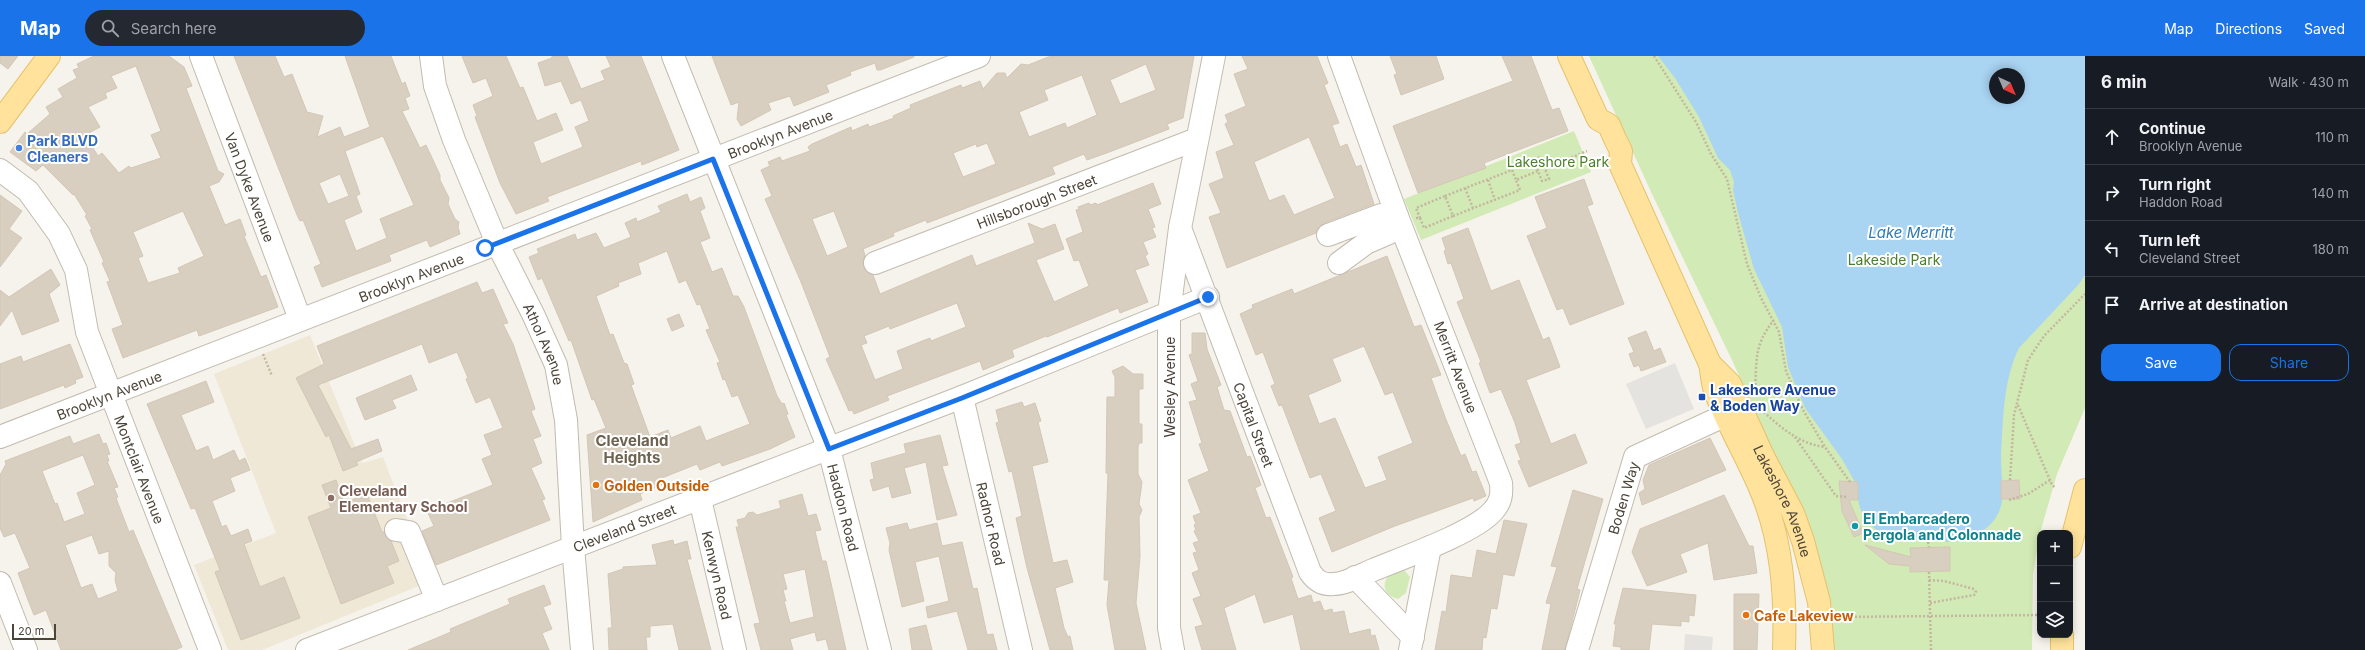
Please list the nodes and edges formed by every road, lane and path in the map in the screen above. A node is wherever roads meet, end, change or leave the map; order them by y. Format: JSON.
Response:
{"nodes":[{"id":1,"x":49,"y":56,"type":"edge"},
{"id":2,"x":201,"y":56,"type":"edge"},
{"id":3,"x":431,"y":56,"type":"edge"},
{"id":4,"x":673,"y":56,"type":"edge"},
{"id":5,"x":979,"y":56,"type":"edge"},
{"id":6,"x":1214,"y":56,"type":"edge"},
{"id":7,"x":1338,"y":56,"type":"edge"},
{"id":8,"x":1569,"y":56,"type":"edge"},
{"id":9,"x":1654,"y":56,"type":"edge"},
{"id":10,"x":940,"y":63,"type":"edge"},
{"id":11,"x":0,"y":122,"type":"edge"},
{"id":12,"x":1197,"y":139,"type":"junction"},
{"id":13,"x":1587,"y":151,"type":"dead end"},
{"id":14,"x":713,"y":159,"type":"junction"},
{"id":15,"x":1545,"y":168,"type":"junction"},
{"id":16,"x":0,"y":170,"type":"edge"},
{"id":17,"x":1538,"y":171,"type":"junction"},
{"id":18,"x":1488,"y":180,"type":"junction"},
{"id":19,"x":1516,"y":180,"type":"junction"},
{"id":20,"x":1466,"y":188,"type":"junction"},
{"id":21,"x":1445,"y":196,"type":"junction"},
{"id":22,"x":1495,"y":200,"type":"junction"},
{"id":23,"x":1473,"y":208,"type":"junction"},
{"id":24,"x":1397,"y":216,"type":"junction"},
{"id":25,"x":1453,"y":216,"type":"junction"},
{"id":26,"x":1420,"y":218,"type":"junction"},
{"id":27,"x":1180,"y":228,"type":"junction"},
{"id":28,"x":1328,"y":235,"type":"dead end"},
{"id":29,"x":497,"y":243,"type":"junction"},
{"id":30,"x":875,"y":263,"type":"dead end"},
{"id":31,"x":1339,"y":263,"type":"dead end"},
{"id":32,"x":2085,"y":294,"type":"edge"},
{"id":33,"x":1208,"y":297,"type":"junction"},
{"id":34,"x":1169,"y":313,"type":"junction"},
{"id":35,"x":300,"y":319,"type":"junction"},
{"id":36,"x":1774,"y":320,"type":"junction"},
{"id":37,"x":262,"y":352,"type":"dead end"},
{"id":38,"x":272,"y":376,"type":"dead end"},
{"id":39,"x":111,"y":395,"type":"junction"},
{"id":40,"x":962,"y":398,"type":"junction"},
{"id":41,"x":2018,"y":404,"type":"junction"},
{"id":42,"x":1740,"y":405,"type":"junction"},
{"id":43,"x":1763,"y":411,"type":"dead end"},
{"id":44,"x":0,"y":437,"type":"edge"},
{"id":45,"x":1795,"y":437,"type":"junction"},
{"id":46,"x":1825,"y":447,"type":"junction"},
{"id":47,"x":829,"y":449,"type":"junction"},
{"id":48,"x":2010,"y":480,"type":"dead end"},
{"id":49,"x":2050,"y":480,"type":"junction"},
{"id":50,"x":1850,"y":482,"type":"dead end"},
{"id":51,"x":2056,"y":488,"type":"dead end"},
{"id":52,"x":2085,"y":490,"type":"edge"},
{"id":53,"x":1847,"y":497,"type":"dead end"},
{"id":54,"x":700,"y":499,"type":"junction"},
{"id":55,"x":2009,"y":500,"type":"dead end"},
{"id":56,"x":396,"y":530,"type":"dead end"},
{"id":57,"x":2073,"y":536,"type":"edge"},
{"id":58,"x":1928,"y":542,"type":"dead end"},
{"id":59,"x":573,"y":547,"type":"junction"},
{"id":60,"x":1430,"y":547,"type":"junction"},
{"id":61,"x":1929,"y":547,"type":"dead end"},
{"id":62,"x":1929,"y":572,"type":"dead end"},
{"id":63,"x":1355,"y":577,"type":"junction"},
{"id":64,"x":1929,"y":580,"type":"junction"},
{"id":65,"x":0,"y":583,"type":"edge"},
{"id":66,"x":437,"y":600,"type":"junction"},
{"id":67,"x":1930,"y":603,"type":"junction"},
{"id":68,"x":2037,"y":615,"type":"edge"},
{"id":69,"x":1930,"y":616,"type":"junction"},
{"id":70,"x":1822,"y":618,"type":"junction"},
{"id":71,"x":2062,"y":638,"type":"edge"},
{"id":72,"x":1412,"y":644,"type":"edge"},
{"id":73,"x":26,"y":650,"type":"edge"},
{"id":74,"x":210,"y":650,"type":"edge"},
{"id":75,"x":307,"y":650,"type":"edge"},
{"id":76,"x":582,"y":650,"type":"edge"},
{"id":77,"x":735,"y":650,"type":"edge"},
{"id":78,"x":880,"y":650,"type":"edge"},
{"id":79,"x":1021,"y":650,"type":"edge"},
{"id":80,"x":1173,"y":650,"type":"edge"},
{"id":81,"x":1577,"y":650,"type":"edge"},
{"id":82,"x":1784,"y":650,"type":"edge"},
{"id":83,"x":1823,"y":650,"type":"edge"},
{"id":84,"x":1931,"y":650,"type":"edge"},
{"id":85,"x":2062,"y":650,"type":"edge"}],
"edges":[{"from":1,"to":11,"type":"main road"},
{"from":2,"to":35,"type":"street","name":"Van Dyke Avenue"},
{"from":3,"to":29,"type":"street","name":"Athol Avenue"},
{"from":4,"to":14,"type":"street","name":"Haddon Road"},
{"from":5,"to":10,"type":"street","name":"Brooklyn Avenue"},
{"from":6,"to":12,"type":"street","name":"Wesley Avenue"},
{"from":7,"to":24,"type":"street","name":"Merritt Avenue"},
{"from":8,"to":42,"type":"main road","name":"Lakeshore Avenue"},
{"from":9,"to":36,"type":"path"},
{"from":10,"to":14,"type":"street","name":"Brooklyn Avenue"},
{"from":12,"to":27,"type":"street","name":"Wesley Avenue"},
{"from":12,"to":30,"type":"street","name":"Hillsborough Street"},
{"from":13,"to":15,"type":"path"},
{"from":14,"to":29,"type":"street","name":"Brooklyn Avenue"},
{"from":14,"to":47,"type":"street","name":"Haddon Road"},
{"from":15,"to":17,"type":"path"},
{"from":15,"to":17,"type":"path"},
{"from":16,"to":39,"type":"street","name":"Montclair Avenue"},
{"from":17,"to":19,"type":"path"},
{"from":18,"to":19,"type":"path"},
{"from":18,"to":20,"type":"path"},
{"from":18,"to":22,"type":"path"},
{"from":19,"to":22,"type":"path"},
{"from":20,"to":21,"type":"path"},
{"from":20,"to":23,"type":"path"},
{"from":21,"to":25,"type":"path"},
{"from":21,"to":26,"type":"path"},
{"from":22,"to":23,"type":"path"},
{"from":23,"to":25,"type":"path"},
{"from":24,"to":26,"type":"path"},
{"from":24,"to":28,"type":"street"},
{"from":24,"to":31,"type":"street"},
{"from":24,"to":60,"type":"street","name":"Merritt Avenue"},
{"from":25,"to":26,"type":"path"},
{"from":27,"to":33,"type":"street","name":"Capital Street"},
{"from":27,"to":34,"type":"street","name":"Wesley Avenue"},
{"from":29,"to":35,"type":"street","name":"Brooklyn Avenue"},
{"from":29,"to":59,"type":"street","name":"Athol Avenue"},
{"from":32,"to":41,"type":"path"},
{"from":33,"to":34,"type":"street","name":"Cleveland Street"},
{"from":33,"to":63,"type":"street","name":"Capital Street"},
{"from":34,"to":40,"type":"street","name":"Cleveland Street"},
{"from":34,"to":80,"type":"street","name":"Wesley Avenue"},
{"from":35,"to":39,"type":"street","name":"Brooklyn Avenue"},
{"from":36,"to":42,"type":"path"},
{"from":36,"to":46,"type":"path"},
{"from":37,"to":38,"type":"path"},
{"from":39,"to":44,"type":"street","name":"Brooklyn Avenue"},
{"from":39,"to":74,"type":"street","name":"Montclair Avenue"},
{"from":40,"to":47,"type":"street","name":"Cleveland Street"},
{"from":40,"to":79,"type":"street","name":"Radnor Road"},
{"from":41,"to":48,"type":"path"},
{"from":41,"to":49,"type":"path"},
{"from":42,"to":70,"type":"main road","name":"Lakeshore Avenue"},
{"from":42,"to":81,"type":"street","name":"Boden Way"},
{"from":42,"to":82,"type":"main road","name":"Lakeshore Avenue"},
{"from":43,"to":45,"type":"path"},
{"from":45,"to":46,"type":"path"},
{"from":45,"to":53,"type":"path"},
{"from":46,"to":50,"type":"path"},
{"from":47,"to":54,"type":"street","name":"Cleveland Street"},
{"from":47,"to":78,"type":"street","name":"Haddon Road"},
{"from":49,"to":51,"type":"path"},
{"from":49,"to":55,"type":"path"},
{"from":52,"to":57,"type":"main road"},
{"from":54,"to":59,"type":"street","name":"Cleveland Street"},
{"from":54,"to":77,"type":"street","name":"Kenwyn Road"},
{"from":56,"to":66,"type":"street"},
{"from":58,"to":61,"type":"path"},
{"from":59,"to":66,"type":"street","name":"Cleveland Street"},
{"from":59,"to":76,"type":"street","name":"Athol Avenue"},
{"from":60,"to":63,"type":"street","name":"Capital Street"},
{"from":60,"to":72,"type":"street"},
{"from":62,"to":64,"type":"path"},
{"from":63,"to":72,"type":"street"},
{"from":64,"to":67,"type":"path"},
{"from":64,"to":67,"type":"path"},
{"from":65,"to":73,"type":"street"},
{"from":66,"to":75,"type":"street","name":"Cleveland Street"},
{"from":67,"to":69,"type":"path"},
{"from":68,"to":69,"type":"path"},
{"from":69,"to":70,"type":"path"},
{"from":69,"to":84,"type":"path"},
{"from":70,"to":83,"type":"main road","name":"Lakeshore Avenue"},
{"from":71,"to":85,"type":"main road"}]}
